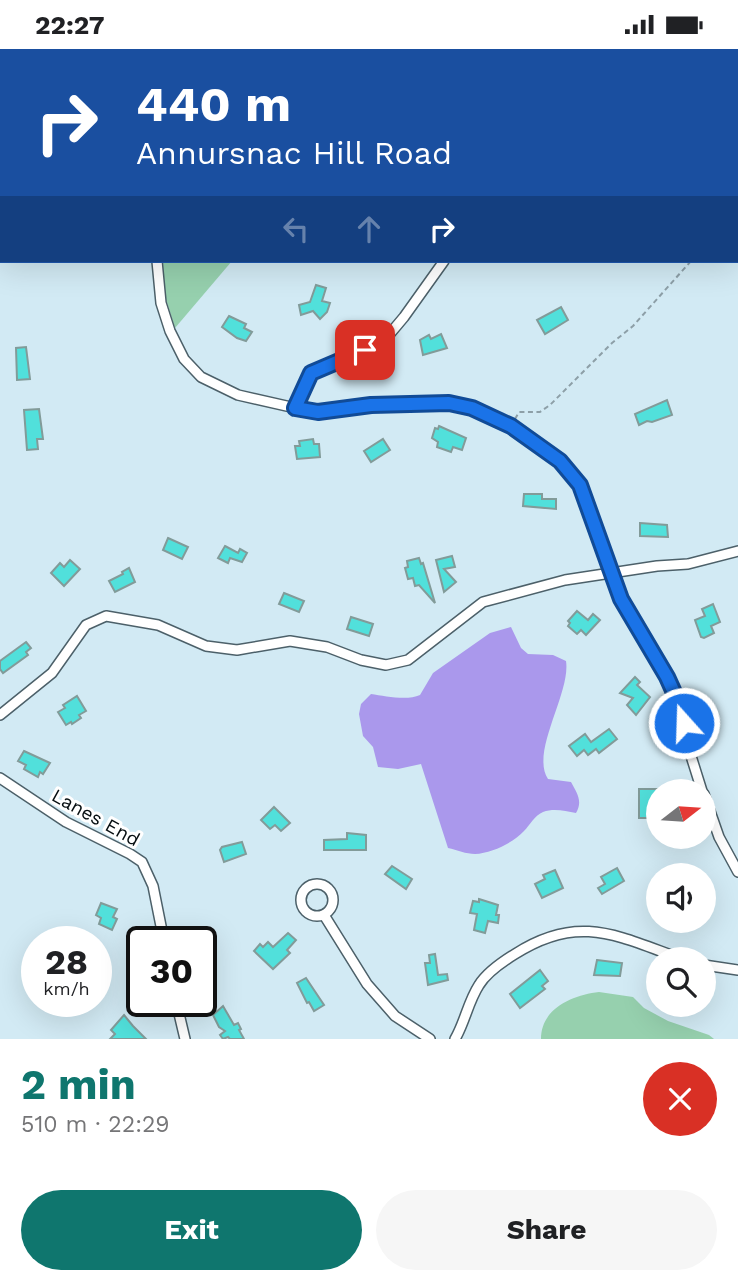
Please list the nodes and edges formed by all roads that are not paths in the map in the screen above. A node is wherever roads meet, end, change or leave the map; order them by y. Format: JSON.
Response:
{"nodes":[{"id":1,"x":158,"y":263,"type":"edge"},
{"id":2,"x":443,"y":263,"type":"edge"},
{"id":3,"x":295,"y":408,"type":"junction"},
{"id":4,"x":738,"y":551,"type":"edge"},
{"id":5,"x":611,"y":573,"type":"junction"},
{"id":6,"x":0,"y":715,"type":"edge"},
{"id":7,"x":0,"y":778,"type":"edge"},
{"id":8,"x":698,"y":779,"type":"edge"},
{"id":9,"x":716,"y":829,"type":"edge"},
{"id":10,"x":738,"y":872,"type":"edge"},
{"id":11,"x":324,"y":915,"type":"dead end"},
{"id":12,"x":161,"y":926,"type":"edge"},
{"id":13,"x":649,"y":947,"type":"edge"},
{"id":14,"x":716,"y":967,"type":"edge"},
{"id":15,"x":738,"y":970,"type":"edge"},
{"id":16,"x":180,"y":1017,"type":"edge"},
{"id":17,"x":185,"y":1039,"type":"edge"},
{"id":18,"x":430,"y":1039,"type":"edge"},
{"id":19,"x":455,"y":1039,"type":"edge"}],
"edges":[{"from":1,"to":3,"type":"street"},
{"from":2,"to":3,"type":"street"},
{"from":3,"to":5,"type":"street"},
{"from":4,"to":5,"type":"street"},
{"from":5,"to":6,"type":"street"},
{"from":5,"to":8,"type":"street"},
{"from":7,"to":12,"type":"street","name":"Lanes End"},
{"from":9,"to":10,"type":"street"},
{"from":11,"to":18,"type":"street"},
{"from":13,"to":19,"type":"street"},
{"from":14,"to":15,"type":"street"},
{"from":16,"to":17,"type":"street"}]}
